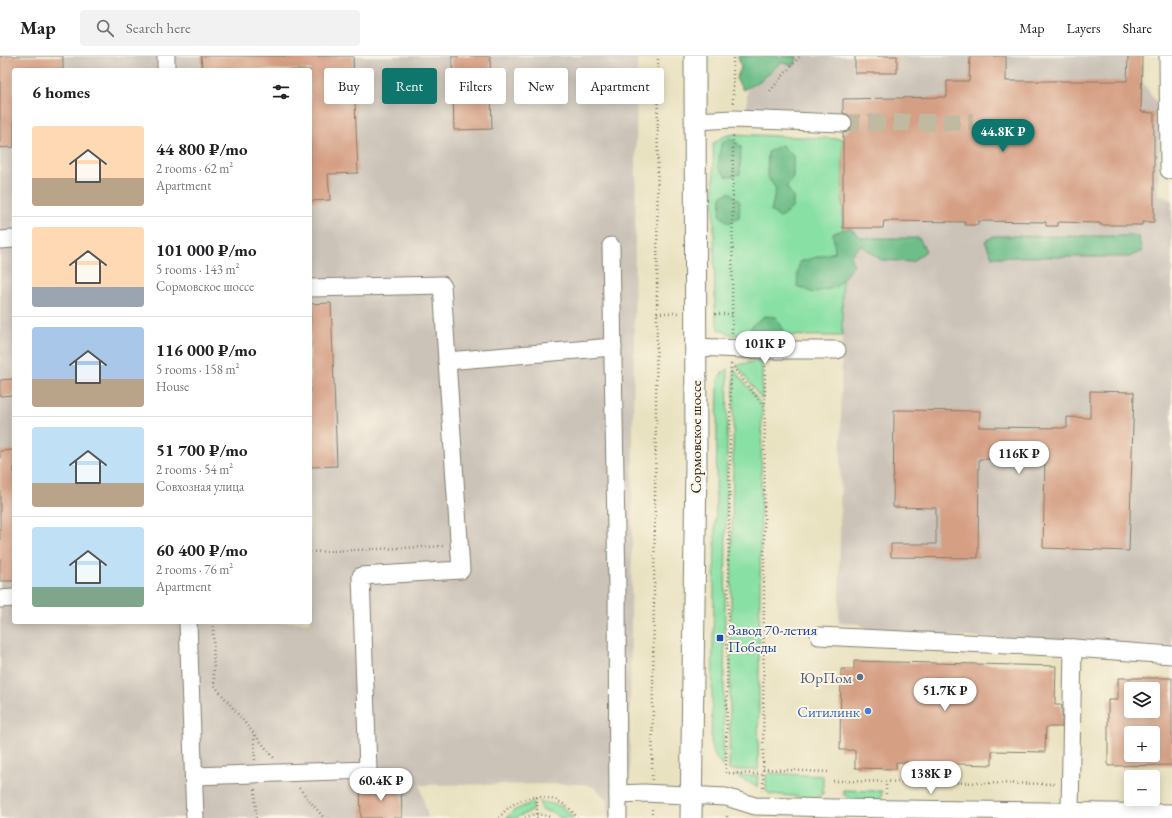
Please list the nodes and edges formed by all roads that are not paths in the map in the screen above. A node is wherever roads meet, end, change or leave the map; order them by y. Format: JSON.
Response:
{"nodes":[{"id":1,"x":166,"y":56,"type":"edge"},
{"id":2,"x":695,"y":56,"type":"edge"},
{"id":3,"x":1168,"y":56,"type":"edge"},
{"id":4,"x":166,"y":68,"type":"edge"},
{"id":5,"x":695,"y":121,"type":"junction"},
{"id":6,"x":843,"y":123,"type":"tunnel mouth"},
{"id":7,"x":1169,"y":170,"type":"dead end"},
{"id":8,"x":12,"y":239,"type":"edge"},
{"id":9,"x":0,"y":240,"type":"edge"},
{"id":10,"x":611,"y":246,"type":"dead end"},
{"id":11,"x":312,"y":288,"type":"edge"},
{"id":12,"x":613,"y":347,"type":"junction"},
{"id":13,"x":695,"y":347,"type":"junction"},
{"id":14,"x":837,"y":350,"type":"dead end"},
{"id":15,"x":447,"y":361,"type":"junction"},
{"id":16,"x":0,"y":598,"type":"edge"},
{"id":17,"x":12,"y":598,"type":"edge"},
{"id":18,"x":188,"y":624,"type":"edge"},
{"id":19,"x":819,"y":636,"type":"dead end"},
{"id":20,"x":1073,"y":648,"type":"junction"},
{"id":21,"x":1172,"y":655,"type":"edge"},
{"id":22,"x":194,"y":776,"type":"junction"},
{"id":23,"x":618,"y":794,"type":"junction"},
{"id":24,"x":691,"y":795,"type":"junction"},
{"id":25,"x":758,"y":810,"type":"edge"},
{"id":26,"x":825,"y":813,"type":"edge"},
{"id":27,"x":881,"y":813,"type":"edge"},
{"id":28,"x":1078,"y":813,"type":"edge"},
{"id":29,"x":1172,"y":813,"type":"edge"},
{"id":30,"x":195,"y":818,"type":"edge"},
{"id":31,"x":618,"y":818,"type":"edge"},
{"id":32,"x":691,"y":818,"type":"edge"}],
"edges":[{"from":1,"to":4,"type":"street"},
{"from":2,"to":5,"type":"main road","name":"Сормовское шоссе"},
{"from":3,"to":7,"type":"street"},
{"from":5,"to":6,"type":"street"},
{"from":5,"to":13,"type":"main road","name":"Сормовское шоссе"},
{"from":8,"to":9,"type":"street"},
{"from":10,"to":12,"type":"street"},
{"from":11,"to":15,"type":"street"},
{"from":12,"to":15,"type":"street"},
{"from":12,"to":23,"type":"street"},
{"from":13,"to":14,"type":"street"},
{"from":13,"to":24,"type":"main road","name":"Сормовское шоссе"},
{"from":15,"to":22,"type":"street"},
{"from":16,"to":17,"type":"street"},
{"from":18,"to":22,"type":"street"},
{"from":19,"to":20,"type":"street"},
{"from":20,"to":21,"type":"street"},
{"from":20,"to":28,"type":"street"},
{"from":22,"to":30,"type":"street"},
{"from":23,"to":24,"type":"street"},
{"from":23,"to":31,"type":"street"},
{"from":24,"to":25,"type":"street"},
{"from":24,"to":32,"type":"main road","name":"Сормовское шоссе"},
{"from":25,"to":26,"type":"street"},
{"from":26,"to":27,"type":"street"},
{"from":27,"to":28,"type":"street"},
{"from":28,"to":29,"type":"street"}]}
